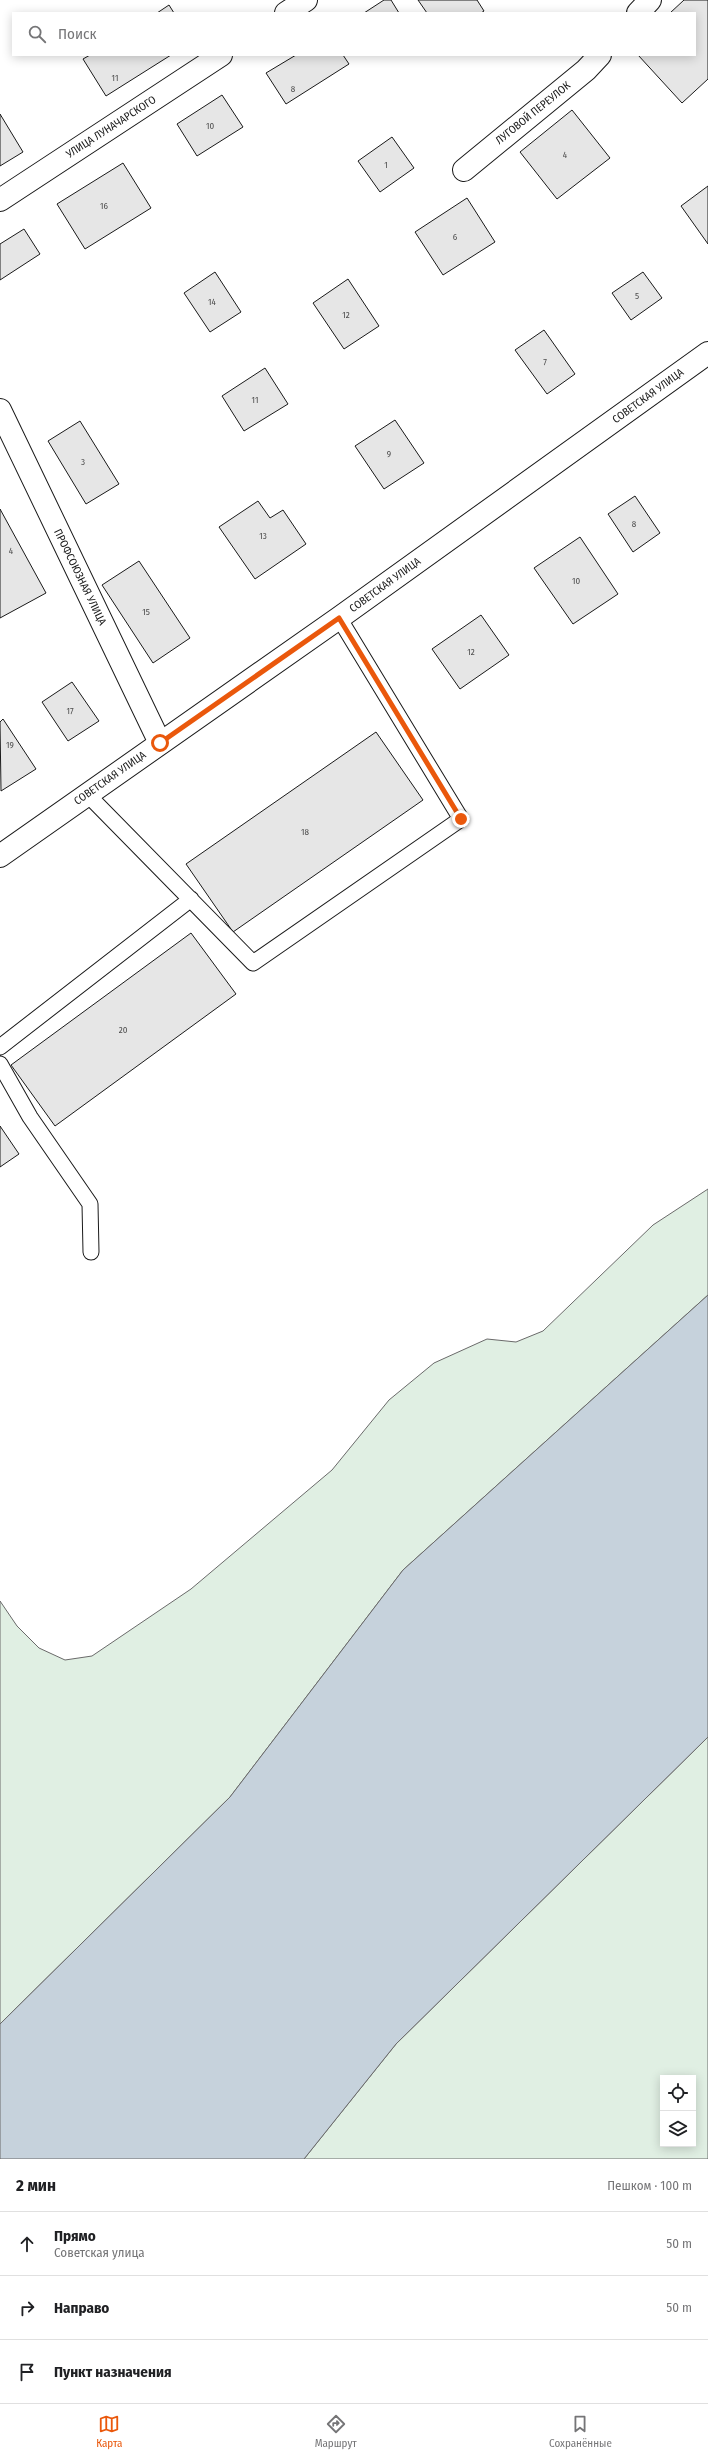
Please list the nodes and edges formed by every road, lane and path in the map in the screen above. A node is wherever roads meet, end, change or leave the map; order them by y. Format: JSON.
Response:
{"nodes":[{"id":1,"x":306,"y":0,"type":"edge"},
{"id":2,"x":650,"y":0,"type":"edge"},
{"id":3,"x":288,"y":12,"type":"edge"},
{"id":4,"x":639,"y":12,"type":"edge"},
{"id":5,"x":220,"y":56,"type":"edge"},
{"id":6,"x":599,"y":56,"type":"edge"},
{"id":7,"x":464,"y":170,"type":"dead end"},
{"id":8,"x":0,"y":200,"type":"edge"},
{"id":9,"x":708,"y":353,"type":"edge"},
{"id":10,"x":0,"y":410,"type":"edge"},
{"id":11,"x":339,"y":618,"type":"junction"},
{"id":12,"x":160,"y":743,"type":"junction"},
{"id":13,"x":86,"y":794,"type":"junction"},
{"id":14,"x":0,"y":856,"type":"edge"},
{"id":15,"x":190,"y":899,"type":"junction"},
{"id":16,"x":0,"y":1047,"type":"edge"},
{"id":17,"x":0,"y":1064,"type":"edge"},
{"id":18,"x":91,"y":1252,"type":"dead end"}],
"edges":[{"from":1,"to":3,"type":"main road"},
{"from":2,"to":4,"type":"main road"},
{"from":5,"to":8,"type":"main road","name":"УЛИЦА ЛУНАЧАРСКОГО"},
{"from":6,"to":7,"type":"main road","name":"ЛУГОВОЙ ПЕРЕУЛОК"},
{"from":9,"to":11,"type":"main road","name":"СОВЕТСКАЯ УЛИЦА"},
{"from":10,"to":12,"type":"main road","name":"ПРОФСОЮЗНАЯ УЛИЦА"},
{"from":11,"to":12,"type":"main road","name":"СОВЕТСКАЯ УЛИЦА"},
{"from":11,"to":15,"type":"lane"},
{"from":12,"to":13,"type":"main road","name":"СОВЕТСКАЯ УЛИЦА"},
{"from":13,"to":14,"type":"main road","name":"СОВЕТСКАЯ УЛИЦА"},
{"from":13,"to":15,"type":"lane"},
{"from":15,"to":16,"type":"lane"},
{"from":17,"to":18,"type":"lane"}]}
